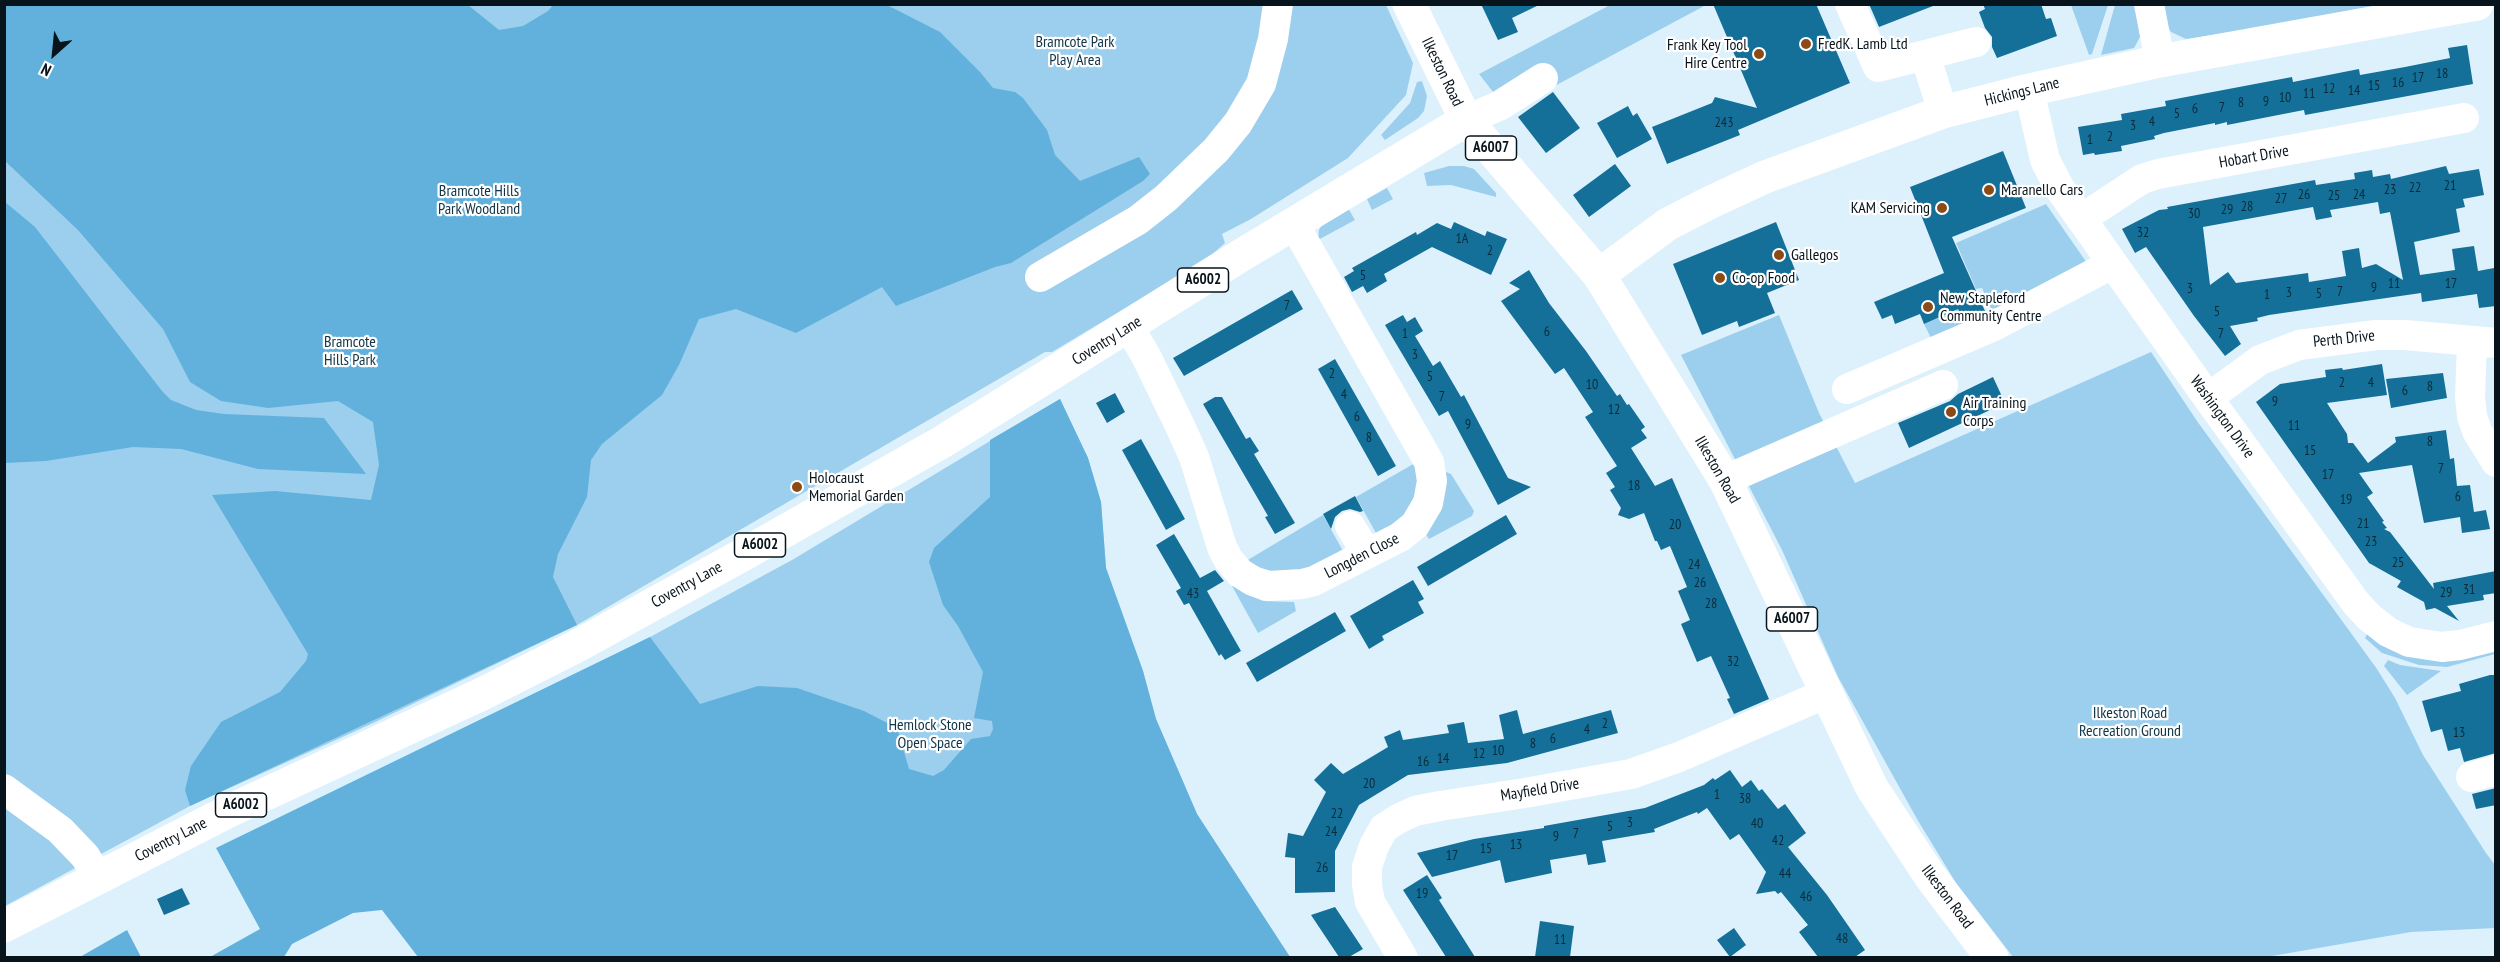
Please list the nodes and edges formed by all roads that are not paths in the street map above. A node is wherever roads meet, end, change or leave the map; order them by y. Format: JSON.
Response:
{"nodes":[{"id":1,"x":1278,"y":4,"type":"edge"},
{"id":2,"x":1410,"y":4,"type":"edge"},
{"id":3,"x":1850,"y":4,"type":"edge"},
{"id":4,"x":2149,"y":4,"type":"edge"},
{"id":5,"x":2477,"y":4,"type":"edge"},
{"id":6,"x":1976,"y":42,"type":"dead end"},
{"id":7,"x":1925,"y":55,"type":"junction"},
{"id":8,"x":2160,"y":61,"type":"junction"},
{"id":9,"x":1543,"y":78,"type":"dead end"},
{"id":10,"x":2029,"y":90,"type":"junction"},
{"id":11,"x":1943,"y":112,"type":"junction"},
{"id":12,"x":1466,"y":120,"type":"junction"},
{"id":13,"x":2448,"y":130,"type":"dead end"},
{"id":14,"x":2082,"y":219,"type":"junction"},
{"id":15,"x":1294,"y":224,"type":"junction"},
{"id":16,"x":2112,"y":264,"type":"junction"},
{"id":17,"x":1599,"y":275,"type":"junction"},
{"id":18,"x":1040,"y":277,"type":"dead end"},
{"id":19,"x":1129,"y":327,"type":"junction"},
{"id":20,"x":2484,"y":343,"type":"edge"},
{"id":21,"x":1943,"y":385,"type":"dead end"},
{"id":22,"x":1847,"y":389,"type":"dead end"},
{"id":23,"x":2208,"y":398,"type":"junction"},
{"id":24,"x":2496,"y":462,"type":"edge"},
{"id":25,"x":1725,"y":480,"type":"junction"},
{"id":26,"x":1350,"y":526,"type":"dead end"},
{"id":27,"x":1367,"y":554,"type":"junction"},
{"id":28,"x":2496,"y":636,"type":"edge"},
{"id":29,"x":1827,"y":693,"type":"junction"},
{"id":30,"x":4,"y":789,"type":"edge"},
{"id":31,"x":98,"y":877,"type":"junction"},
{"id":32,"x":4,"y":926,"type":"edge"},
{"id":33,"x":1403,"y":957,"type":"edge"},
{"id":34,"x":1992,"y":957,"type":"edge"}],
"edges":[{"from":1,"to":18,"type":"street"},
{"from":2,"to":12,"type":"main road","name":"Ilkeston Road","number":"A6007"},
{"from":3,"to":7,"type":"street"},
{"from":4,"to":8,"type":"street"},
{"from":5,"to":8,"type":"main road","name":"Hickings Lane"},
{"from":6,"to":7,"type":"street"},
{"from":7,"to":11,"type":"street"},
{"from":8,"to":10,"type":"main road","name":"Hickings Lane"},
{"from":9,"to":12,"type":"street"},
{"from":10,"to":11,"type":"main road","name":"Hickings Lane"},
{"from":10,"to":14,"type":"street","name":"Washington Drive"},
{"from":11,"to":17,"type":"main road","name":"Hickings Lane"},
{"from":12,"to":15,"type":"main road","name":"Coventry Lane","number":"A6002"},
{"from":12,"to":17,"type":"main road","name":"Ilkeston Road","number":"A6007"},
{"from":13,"to":14,"type":"street","name":"Hobart Drive"},
{"from":14,"to":16,"type":"street","name":"Washington Drive"},
{"from":15,"to":19,"type":"main road","name":"Coventry Lane","number":"A6002"},
{"from":15,"to":27,"type":"street","name":"Longden Close"},
{"from":16,"to":22,"type":"street"},
{"from":16,"to":23,"type":"street","name":"Washington Drive"},
{"from":17,"to":25,"type":"main road","name":"Ilkeston Road","number":"A6007"},
{"from":19,"to":27,"type":"street","name":"Longden Close"},
{"from":19,"to":31,"type":"main road","name":"Coventry Lane","number":"A6002"},
{"from":20,"to":23,"type":"street","name":"Perth Drive"},
{"from":20,"to":24,"type":"street"},
{"from":21,"to":25,"type":"street"},
{"from":23,"to":28,"type":"street","name":"Washington Drive"},
{"from":25,"to":29,"type":"main road","name":"Ilkeston Road","number":"A6007"},
{"from":26,"to":27,"type":"street"},
{"from":29,"to":33,"type":"street","name":"Mayfield Drive"},
{"from":29,"to":34,"type":"main road","name":"Ilkeston Road","number":"A6007"},
{"from":30,"to":31,"type":"street"},
{"from":31,"to":32,"type":"main road","name":"Coventry Lane","number":"A6002"}]}
